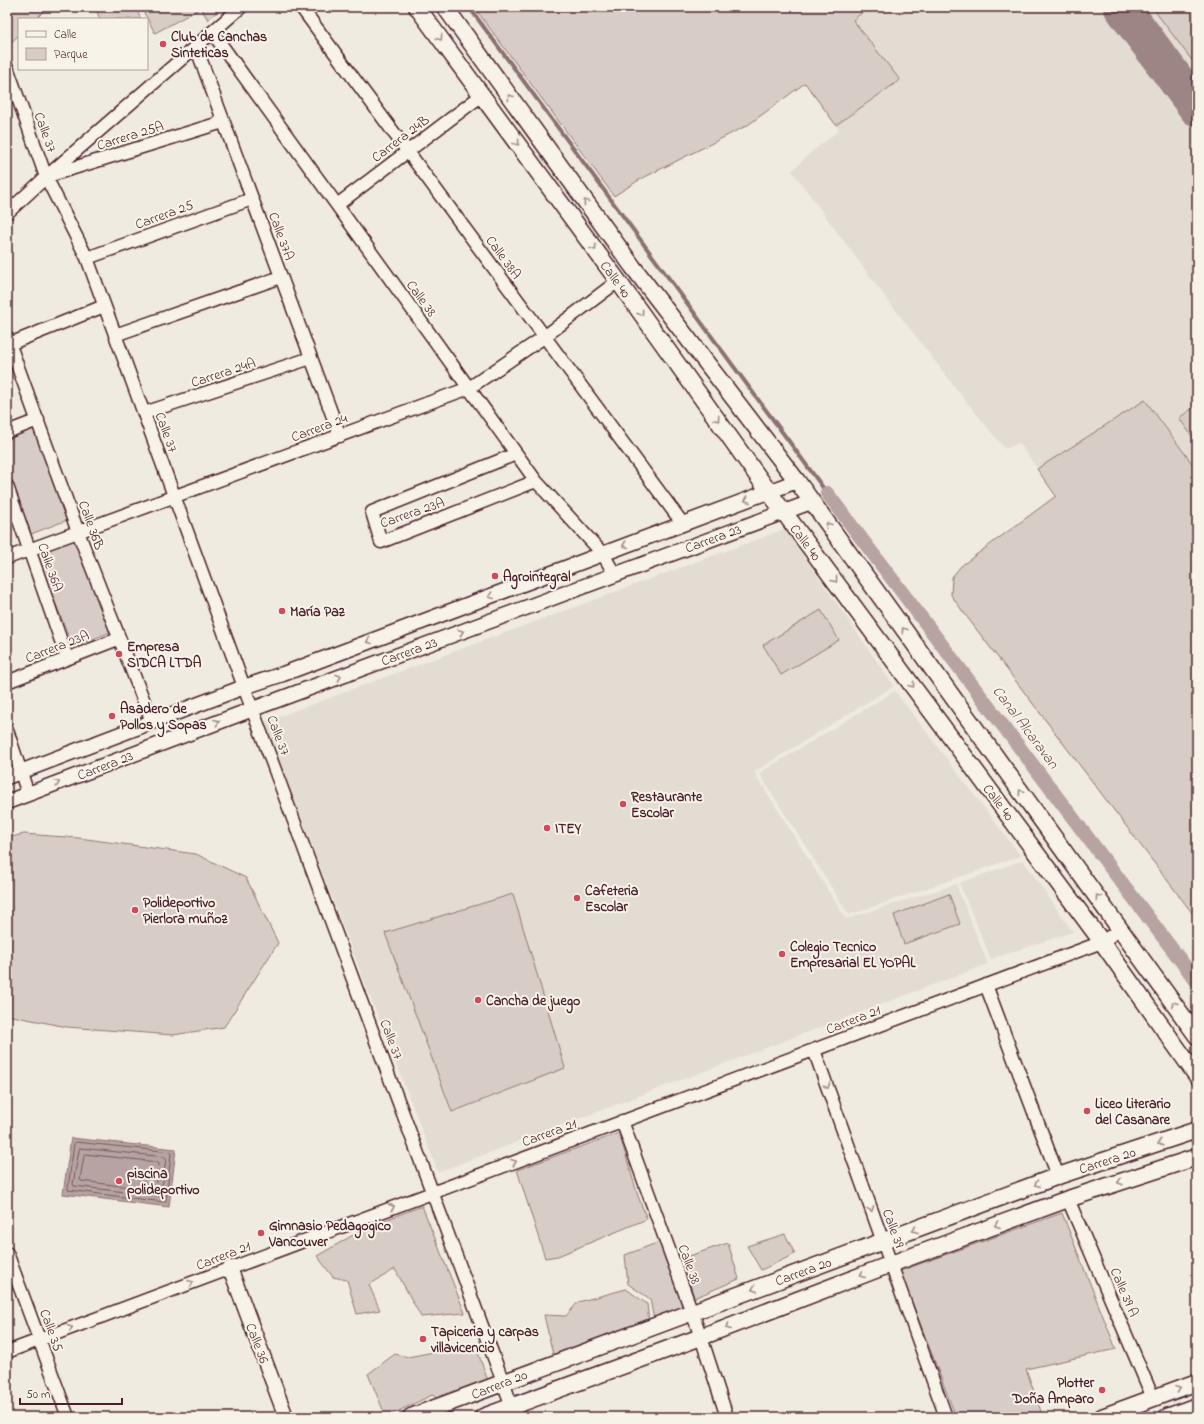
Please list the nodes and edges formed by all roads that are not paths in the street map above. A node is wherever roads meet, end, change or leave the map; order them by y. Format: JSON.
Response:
{"nodes":[{"id":1,"x":241,"y":7,"type":"edge"},
{"id":2,"x":301,"y":7,"type":"edge"},
{"id":3,"x":417,"y":7,"type":"edge"},
{"id":4,"x":445,"y":7,"type":"edge"},
{"id":5,"x":212,"y":32,"type":"junction"},
{"id":6,"x":196,"y":47,"type":"junction"},
{"id":7,"x":7,"y":67,"type":"edge"},
{"id":8,"x":482,"y":95,"type":"junction"},
{"id":9,"x":224,"y":122,"type":"junction"},
{"id":10,"x":407,"y":150,"type":"junction"},
{"id":11,"x":46,"y":177,"type":"junction"},
{"id":12,"x":252,"y":198,"type":"junction"},
{"id":13,"x":337,"y":205,"type":"junction"},
{"id":14,"x":7,"y":213,"type":"edge"},
{"id":15,"x":87,"y":258,"type":"junction"},
{"id":16,"x":281,"y":277,"type":"junction"},
{"id":17,"x":618,"y":282,"type":"junction"},
{"id":18,"x":104,"y":306,"type":"junction"},
{"id":19,"x":115,"y":335,"type":"junction"},
{"id":20,"x":544,"y":337,"type":"junction"},
{"id":21,"x":8,"y":342,"type":"edge"},
{"id":22,"x":311,"y":358,"type":"junction"},
{"id":23,"x":468,"y":388,"type":"junction"},
{"id":24,"x":144,"y":413,"type":"junction"},
{"id":25,"x":38,"y":420,"type":"junction"},
{"id":26,"x":7,"y":432,"type":"edge"},
{"id":27,"x":340,"y":436,"type":"junction"},
{"id":28,"x":516,"y":454,"type":"junction"},
{"id":29,"x":536,"y":481,"type":"junction"},
{"id":30,"x":797,"y":481,"type":"junction"},
{"id":31,"x":7,"y":486,"type":"edge"},
{"id":32,"x":769,"y":492,"type":"junction"},
{"id":33,"x":175,"y":497,"type":"junction"},
{"id":34,"x":811,"y":502,"type":"junction"},
{"id":35,"x":784,"y":512,"type":"junction"},
{"id":36,"x":683,"y":524,"type":"junction"},
{"id":37,"x":78,"y":532,"type":"junction"},
{"id":38,"x":29,"y":550,"type":"junction"},
{"id":39,"x":602,"y":554,"type":"junction"},
{"id":40,"x":7,"y":558,"type":"edge"},
{"id":41,"x":615,"y":575,"type":"junction"},
{"id":42,"x":118,"y":639,"type":"junction"},
{"id":43,"x":67,"y":658,"type":"junction"},
{"id":44,"x":7,"y":682,"type":"edge"},
{"id":45,"x":244,"y":687,"type":"junction"},
{"id":46,"x":253,"y":709,"type":"junction"},
{"id":47,"x":152,"y":722,"type":"junction"},
{"id":48,"x":7,"y":730,"type":"edge"},
{"id":49,"x":21,"y":771,"type":"junction"},
{"id":50,"x":7,"y":777,"type":"edge"},
{"id":51,"x":28,"y":794,"type":"junction"},
{"id":52,"x":7,"y":802,"type":"edge"},
{"id":53,"x":1120,"y":929,"type":"junction"},
{"id":54,"x":1102,"y":942,"type":"junction"},
{"id":55,"x":986,"y":985,"type":"junction"},
{"id":56,"x":1197,"y":1036,"type":"edge"},
{"id":57,"x":814,"y":1050,"type":"junction"},
{"id":58,"x":1197,"y":1076,"type":"edge"},
{"id":59,"x":622,"y":1121,"type":"junction"},
{"id":60,"x":1197,"y":1130,"type":"edge"},
{"id":61,"x":1197,"y":1157,"type":"edge"},
{"id":62,"x":1058,"y":1176,"type":"junction"},
{"id":63,"x":434,"y":1192,"type":"junction"},
{"id":64,"x":1068,"y":1198,"type":"junction"},
{"id":65,"x":883,"y":1242,"type":"junction"},
{"id":66,"x":7,"y":1253,"type":"edge"},
{"id":67,"x":891,"y":1264,"type":"junction"},
{"id":68,"x":230,"y":1268,"type":"junction"},
{"id":69,"x":10,"y":1271,"type":"edge"},
{"id":70,"x":691,"y":1312,"type":"junction"},
{"id":71,"x":701,"y":1337,"type":"junction"},
{"id":72,"x":39,"y":1340,"type":"junction"},
{"id":73,"x":7,"y":1352,"type":"edge"},
{"id":74,"x":503,"y":1382,"type":"junction"},
{"id":75,"x":1197,"y":1382,"type":"edge"},
{"id":76,"x":1153,"y":1398,"type":"junction"},
{"id":77,"x":1197,"y":1406,"type":"edge"},
{"id":78,"x":514,"y":1412,"type":"edge"},
{"id":79,"x":68,"y":1417,"type":"edge"},
{"id":80,"x":286,"y":1417,"type":"edge"},
{"id":81,"x":411,"y":1417,"type":"edge"},
{"id":82,"x":483,"y":1417,"type":"edge"},
{"id":83,"x":727,"y":1417,"type":"edge"},
{"id":84,"x":946,"y":1417,"type":"edge"},
{"id":85,"x":1102,"y":1417,"type":"edge"},
{"id":86,"x":1168,"y":1417,"type":"edge"}],
"edges":[{"from":1,"to":5,"type":"street"},
{"from":2,"to":10,"type":"street","name":"Calle 38A"},
{"from":3,"to":8,"type":"main road","name":"Calle 40","one_way":true},
{"from":30,"to":4,"type":"main road","name":"Calle 40","one_way":true},
{"from":5,"to":6,"type":"street"},
{"from":5,"to":13,"type":"street","name":"Calle 38"},
{"from":6,"to":9,"type":"street","name":"Calle 37A"},
{"from":6,"to":11,"type":"street"},
{"from":7,"to":11,"type":"street","name":"Calle 37"},
{"from":8,"to":10,"type":"street","name":"Carrera 24B"},
{"from":8,"to":17,"type":"main road","name":"Calle 40","one_way":true},
{"from":9,"to":11,"type":"street","name":"Carrera 25A"},
{"from":9,"to":12,"type":"street","name":"Calle 37A"},
{"from":10,"to":13,"type":"street","name":"Carrera 24B"},
{"from":10,"to":20,"type":"street","name":"Calle 38A"},
{"from":11,"to":14,"type":"street"},
{"from":11,"to":15,"type":"street","name":"Calle 37"},
{"from":12,"to":15,"type":"street","name":"Carrera 25"},
{"from":12,"to":16,"type":"street","name":"Calle 37A"},
{"from":13,"to":23,"type":"street","name":"Calle 38"},
{"from":15,"to":18,"type":"street","name":"Calle 37"},
{"from":16,"to":19,"type":"street"},
{"from":16,"to":22,"type":"street","name":"Calle 37A"},
{"from":17,"to":20,"type":"street","name":"Carrera 24"},
{"from":17,"to":32,"type":"main road","name":"Calle 40","one_way":true},
{"from":18,"to":19,"type":"street","name":"Calle 37"},
{"from":18,"to":21,"type":"street"},
{"from":19,"to":24,"type":"street","name":"Calle 37"},
{"from":20,"to":23,"type":"street","name":"Carrera 24"},
{"from":20,"to":36,"type":"street","name":"Calle 38A"},
{"from":21,"to":25,"type":"street","name":"Calle 36B"},
{"from":22,"to":24,"type":"street","name":"Carrera 24A"},
{"from":22,"to":27,"type":"street","name":"Calle 37A"},
{"from":23,"to":27,"type":"street","name":"Carrera 24"},
{"from":23,"to":28,"type":"street","name":"Calle 38"},
{"from":24,"to":33,"type":"street","name":"Calle 37"},
{"from":25,"to":26,"type":"street"},
{"from":25,"to":37,"type":"street","name":"Calle 36B"},
{"from":27,"to":33,"type":"street","name":"Carrera 24"},
{"from":28,"to":29,"type":"street","name":"Calle 38"},
{"from":28,"to":29,"type":"street","name":"Carrera 23A"},
{"from":29,"to":39,"type":"street","name":"Calle 38"},
{"from":30,"to":32,"type":"street","name":"Carrera 23"},
{"from":30,"to":34,"type":"main road","name":"Calle 40"},
{"from":31,"to":38,"type":"street","name":"Calle 36A"},
{"from":32,"to":35,"type":"main road","name":"Calle 40"},
{"from":32,"to":36,"type":"street","name":"Carrera 23","one_way":true},
{"from":33,"to":37,"type":"street","name":"Carrera 24"},
{"from":33,"to":45,"type":"street","name":"Calle 37"},
{"from":34,"to":35,"type":"street","name":"Carrera 23"},
{"from":53,"to":34,"type":"main road","name":"Calle 40","one_way":true},
{"from":35,"to":41,"type":"street","name":"Carrera 23"},
{"from":35,"to":54,"type":"main road","name":"Calle 40","one_way":true},
{"from":36,"to":39,"type":"street","name":"Carrera 23","one_way":true},
{"from":37,"to":38,"type":"street","name":"Carrera 24"},
{"from":37,"to":42,"type":"street","name":"Calle 36B"},
{"from":38,"to":40,"type":"street","name":"Carrera 24"},
{"from":38,"to":43,"type":"street","name":"Calle 36A"},
{"from":39,"to":41,"type":"street","name":"Calle 38"},
{"from":39,"to":45,"type":"street","name":"Carrera 23","one_way":true},
{"from":46,"to":41,"type":"street","name":"Carrera 23","one_way":true},
{"from":42,"to":43,"type":"street","name":"Carrera 23A"},
{"from":42,"to":47,"type":"street","name":"Calle 36B"},
{"from":43,"to":44,"type":"street","name":"Carrera 23A"},
{"from":45,"to":46,"type":"street","name":"Calle 37"},
{"from":45,"to":47,"type":"street","name":"Carrera 23"},
{"from":51,"to":46,"type":"street","name":"Carrera 23","one_way":true},
{"from":46,"to":63,"type":"street","name":"Calle 37"},
{"from":47,"to":49,"type":"street","name":"Carrera 23"},
{"from":48,"to":49,"type":"street"},
{"from":49,"to":50,"type":"street","name":"Carrera 23"},
{"from":49,"to":51,"type":"street"},
{"from":51,"to":52,"type":"street","name":"Carrera 23"},
{"from":53,"to":54,"type":"street","name":"Carrera 21"},
{"from":56,"to":53,"type":"main road","name":"Calle 40","one_way":true},
{"from":54,"to":55,"type":"street","name":"Carrera 21"},
{"from":54,"to":58,"type":"main road","name":"Calle 40"},
{"from":55,"to":57,"type":"street","name":"Carrera 21"},
{"from":55,"to":62,"type":"street"},
{"from":57,"to":59,"type":"street","name":"Carrera 21"},
{"from":57,"to":65,"type":"street","name":"Calle 39","one_way":true},
{"from":63,"to":59,"type":"street","name":"Carrera 21","one_way":true},
{"from":59,"to":70,"type":"street","name":"Calle 38"},
{"from":60,"to":62,"type":"main road","name":"Carrera 20","one_way":true},
{"from":61,"to":64,"type":"main road","name":"Carrera 20","one_way":true},
{"from":62,"to":65,"type":"main road","name":"Carrera 20","one_way":true},
{"from":68,"to":63,"type":"street","name":"Carrera 21","one_way":true},
{"from":63,"to":74,"type":"street","name":"Calle 37"},
{"from":64,"to":67,"type":"main road","name":"Carrera 20","one_way":true},
{"from":64,"to":76,"type":"street","name":"Calle 39 A"},
{"from":65,"to":67,"type":"street","name":"Calle 39"},
{"from":65,"to":70,"type":"main road","name":"Carrera 20","one_way":true},
{"from":66,"to":69,"type":"street","name":"Calle 35"},
{"from":67,"to":71,"type":"main road","name":"Carrera 20","one_way":true},
{"from":67,"to":84,"type":"street","name":"Calle 39"},
{"from":72,"to":68,"type":"street","name":"Carrera 21","one_way":true},
{"from":68,"to":80,"type":"street","name":"Calle 36"},
{"from":69,"to":72,"type":"street","name":"Calle 35"},
{"from":70,"to":71,"type":"street","name":"Calle 38"},
{"from":70,"to":74,"type":"main road","name":"Carrera 20"},
{"from":71,"to":78,"type":"main road","name":"Carrera 20"},
{"from":71,"to":83,"type":"street","name":"Calle 38"},
{"from":72,"to":73,"type":"street","name":"Carrera 21"},
{"from":72,"to":79,"type":"street","name":"Calle 35"},
{"from":74,"to":78,"type":"street","name":"Calle 37"},
{"from":74,"to":81,"type":"main road","name":"Carrera 20"},
{"from":76,"to":75,"type":"main road","one_way":true},
{"from":76,"to":85,"type":"main road"},
{"from":77,"to":86,"type":"main road"},
{"from":78,"to":82,"type":"main road","name":"Carrera 20"}]}
